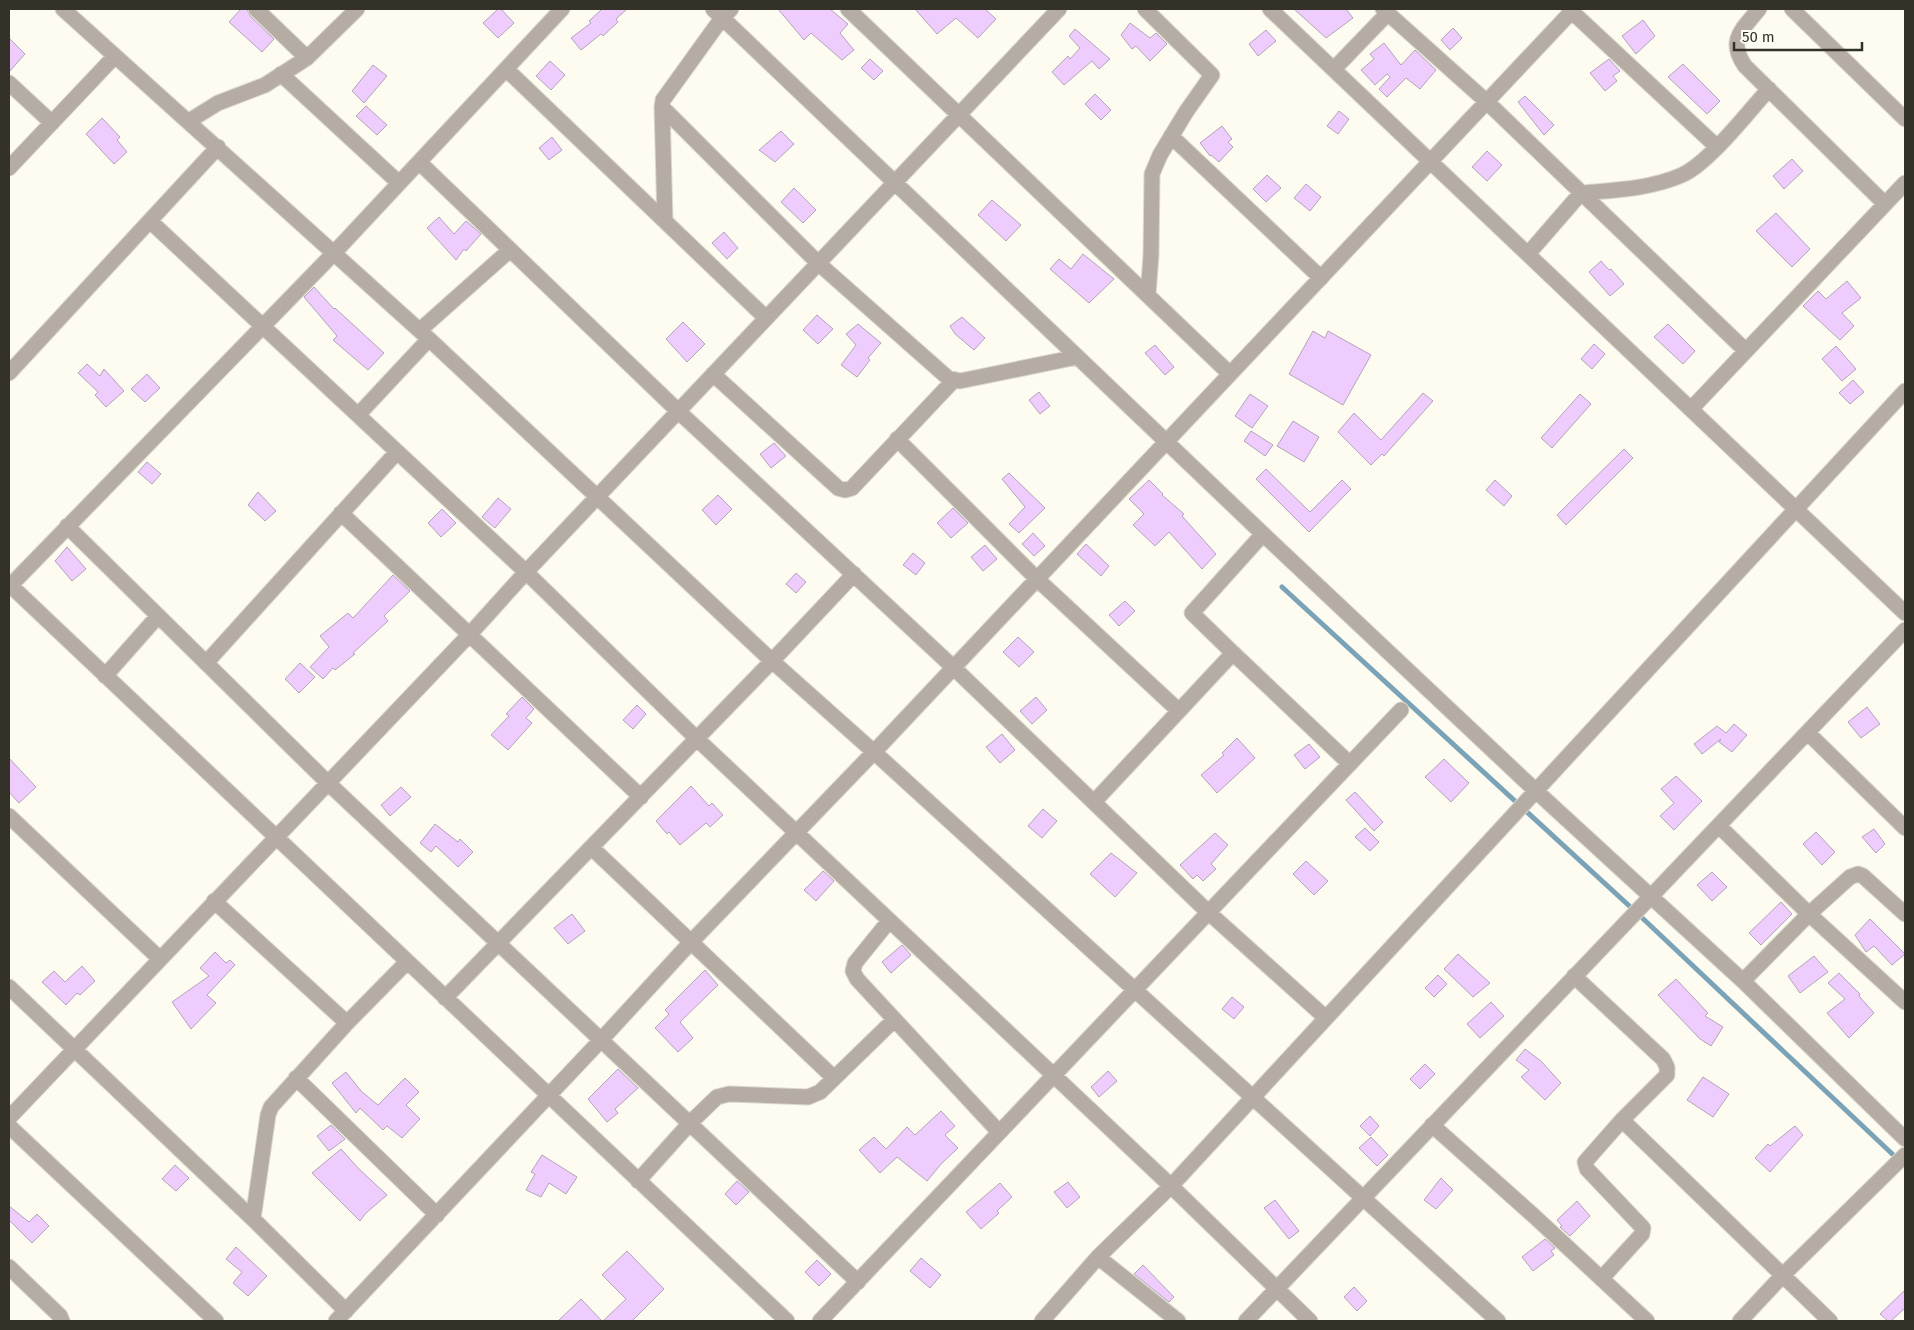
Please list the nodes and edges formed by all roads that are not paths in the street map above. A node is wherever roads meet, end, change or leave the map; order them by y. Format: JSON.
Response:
{"nodes":[{"id":1,"x":63,"y":9,"type":"edge"},
{"id":2,"x":256,"y":9,"type":"edge"},
{"id":3,"x":357,"y":9,"type":"edge"},
{"id":4,"x":562,"y":9,"type":"edge"},
{"id":5,"x":848,"y":9,"type":"edge"},
{"id":6,"x":1058,"y":9,"type":"edge"},
{"id":7,"x":1145,"y":9,"type":"edge"},
{"id":8,"x":1270,"y":9,"type":"edge"},
{"id":9,"x":1759,"y":9,"type":"edge"},
{"id":10,"x":1792,"y":9,"type":"edge"},
{"id":11,"x":1572,"y":10,"type":"edge"},
{"id":12,"x":1385,"y":11,"type":"edge"},
{"id":13,"x":722,"y":12,"type":"edge"},
{"id":14,"x":115,"y":56,"type":"junction"},
{"id":15,"x":307,"y":58,"type":"junction"},
{"id":16,"x":506,"y":69,"type":"junction"},
{"id":17,"x":1334,"y":70,"type":"junction"},
{"id":18,"x":282,"y":74,"type":"junction"},
{"id":19,"x":9,"y":83,"type":"edge"},
{"id":20,"x":1769,"y":89,"type":"junction"},
{"id":21,"x":1487,"y":102,"type":"junction"},
{"id":22,"x":662,"y":107,"type":"junction"},
{"id":23,"x":958,"y":115,"type":"junction"},
{"id":24,"x":1905,"y":119,"type":"edge"},
{"id":25,"x":189,"y":121,"type":"junction"},
{"id":26,"x":52,"y":123,"type":"junction"},
{"id":27,"x":1172,"y":136,"type":"junction"},
{"id":28,"x":1716,"y":146,"type":"junction"},
{"id":29,"x":218,"y":148,"type":"junction"},
{"id":30,"x":1431,"y":161,"type":"junction"},
{"id":31,"x":418,"y":162,"type":"junction"},
{"id":32,"x":9,"y":168,"type":"edge"},
{"id":33,"x":399,"y":183,"type":"junction"},
{"id":34,"x":894,"y":183,"type":"junction"},
{"id":35,"x":1905,"y":183,"type":"edge"},
{"id":36,"x":1581,"y":193,"type":"junction"},
{"id":37,"x":1885,"y":204,"type":"junction"},
{"id":38,"x":665,"y":220,"type":"junction"},
{"id":39,"x":150,"y":221,"type":"junction"},
{"id":40,"x":510,"y":250,"type":"junction"},
{"id":41,"x":333,"y":254,"type":"junction"},
{"id":42,"x":1528,"y":254,"type":"junction"},
{"id":43,"x":818,"y":263,"type":"junction"},
{"id":44,"x":1321,"y":278,"type":"junction"},
{"id":45,"x":1148,"y":295,"type":"junction"},
{"id":46,"x":766,"y":318,"type":"junction"},
{"id":47,"x":263,"y":327,"type":"junction"},
{"id":48,"x":424,"y":335,"type":"junction"},
{"id":49,"x":1746,"y":352,"type":"junction"},
{"id":50,"x":1077,"y":357,"type":"junction"},
{"id":51,"x":9,"y":373,"type":"edge"},
{"id":52,"x":713,"y":374,"type":"junction"},
{"id":53,"x":1230,"y":374,"type":"junction"},
{"id":54,"x":953,"y":381,"type":"junction"},
{"id":55,"x":1905,"y":391,"type":"edge"},
{"id":56,"x":1692,"y":409,"type":"junction"},
{"id":57,"x":678,"y":410,"type":"junction"},
{"id":58,"x":358,"y":416,"type":"junction"},
{"id":59,"x":897,"y":440,"type":"junction"},
{"id":60,"x":1167,"y":442,"type":"junction"},
{"id":61,"x":397,"y":452,"type":"junction"},
{"id":62,"x":597,"y":496,"type":"junction"},
{"id":63,"x":1796,"y":510,"type":"junction"},
{"id":64,"x":341,"y":513,"type":"junction"},
{"id":65,"x":67,"y":526,"type":"junction"},
{"id":66,"x":1262,"y":534,"type":"junction"},
{"id":67,"x":526,"y":572,"type":"junction"},
{"id":68,"x":854,"y":574,"type":"junction"},
{"id":69,"x":1038,"y":579,"type":"junction"},
{"id":70,"x":9,"y":586,"type":"edge"},
{"id":71,"x":1905,"y":613,"type":"edge"},
{"id":72,"x":158,"y":616,"type":"junction"},
{"id":73,"x":1905,"y":630,"type":"edge"},
{"id":74,"x":470,"y":634,"type":"junction"},
{"id":75,"x":1233,"y":653,"type":"junction"},
{"id":76,"x":772,"y":662,"type":"junction"},
{"id":77,"x":206,"y":663,"type":"junction"},
{"id":78,"x":954,"y":668,"type":"junction"},
{"id":79,"x":105,"y":676,"type":"junction"},
{"id":80,"x":1401,"y":710,"type":"dead end"},
{"id":81,"x":1179,"y":711,"type":"junction"},
{"id":82,"x":1808,"y":733,"type":"junction"},
{"id":83,"x":696,"y":738,"type":"junction"},
{"id":84,"x":874,"y":752,"type":"junction"},
{"id":85,"x":1350,"y":764,"type":"junction"},
{"id":86,"x":327,"y":782,"type":"junction"},
{"id":87,"x":1536,"y":791,"type":"junction"},
{"id":88,"x":641,"y":796,"type":"junction"},
{"id":89,"x":1094,"y":802,"type":"junction"},
{"id":90,"x":9,"y":816,"type":"edge"},
{"id":91,"x":1719,"y":826,"type":"junction"},
{"id":92,"x":1905,"y":828,"type":"edge"},
{"id":93,"x":797,"y":833,"type":"junction"},
{"id":94,"x":275,"y":837,"type":"junction"},
{"id":95,"x":592,"y":848,"type":"junction"},
{"id":96,"x":1652,"y":896,"type":"junction"},
{"id":97,"x":214,"y":901,"type":"junction"},
{"id":98,"x":1904,"y":910,"type":"edge"},
{"id":99,"x":1208,"y":912,"type":"junction"},
{"id":100,"x":1809,"y":914,"type":"junction"},
{"id":101,"x":889,"y":921,"type":"junction"},
{"id":102,"x":691,"y":942,"type":"junction"},
{"id":103,"x":499,"y":943,"type":"junction"},
{"id":104,"x":160,"y":959,"type":"junction"},
{"id":105,"x":407,"y":962,"type":"junction"},
{"id":106,"x":1574,"y":976,"type":"junction"},
{"id":107,"x":1743,"y":981,"type":"junction"},
{"id":108,"x":9,"y":987,"type":"edge"},
{"id":109,"x":1135,"y":989,"type":"junction"},
{"id":110,"x":445,"y":998,"type":"junction"},
{"id":111,"x":1905,"y":1002,"type":"edge"},
{"id":112,"x":1326,"y":1018,"type":"junction"},
{"id":113,"x":894,"y":1020,"type":"junction"},
{"id":114,"x":346,"y":1023,"type":"junction"},
{"id":115,"x":601,"y":1040,"type":"junction"},
{"id":116,"x":74,"y":1050,"type":"junction"},
{"id":117,"x":1053,"y":1076,"type":"junction"},
{"id":118,"x":296,"y":1078,"type":"junction"},
{"id":119,"x":834,"y":1078,"type":"junction"},
{"id":120,"x":548,"y":1096,"type":"junction"},
{"id":121,"x":1254,"y":1097,"type":"junction"},
{"id":122,"x":9,"y":1118,"type":"edge"},
{"id":123,"x":1622,"y":1120,"type":"junction"},
{"id":124,"x":690,"y":1123,"type":"junction"},
{"id":125,"x":1432,"y":1125,"type":"junction"},
{"id":126,"x":9,"y":1126,"type":"edge"},
{"id":127,"x":999,"y":1132,"type":"junction"},
{"id":128,"x":1905,"y":1138,"type":"edge"},
{"id":129,"x":1905,"y":1155,"type":"edge"},
{"id":130,"x":638,"y":1181,"type":"junction"},
{"id":131,"x":1171,"y":1186,"type":"junction"},
{"id":132,"x":1363,"y":1199,"type":"junction"},
{"id":133,"x":436,"y":1215,"type":"junction"},
{"id":134,"x":253,"y":1219,"type":"junction"},
{"id":135,"x":1098,"y":1257,"type":"junction"},
{"id":136,"x":9,"y":1267,"type":"edge"},
{"id":137,"x":1783,"y":1275,"type":"junction"},
{"id":138,"x":1602,"y":1278,"type":"junction"},
{"id":139,"x":858,"y":1282,"type":"junction"},
{"id":140,"x":1277,"y":1290,"type":"junction"},
{"id":141,"x":341,"y":1316,"type":"edge"},
{"id":142,"x":62,"y":1321,"type":"edge"},
{"id":143,"x":216,"y":1321,"type":"edge"},
{"id":144,"x":787,"y":1321,"type":"edge"},
{"id":145,"x":820,"y":1321,"type":"edge"},
{"id":146,"x":1042,"y":1321,"type":"edge"},
{"id":147,"x":1178,"y":1321,"type":"edge"},
{"id":148,"x":1246,"y":1321,"type":"edge"},
{"id":149,"x":1310,"y":1321,"type":"edge"},
{"id":150,"x":1498,"y":1321,"type":"edge"},
{"id":151,"x":1647,"y":1321,"type":"edge"},
{"id":152,"x":1740,"y":1321,"type":"edge"},
{"id":153,"x":1830,"y":1321,"type":"edge"}],
"edges":[{"from":1,"to":14,"type":"street"},
{"from":2,"to":15,"type":"street"},
{"from":3,"to":15,"type":"street"},
{"from":4,"to":16,"type":"street"},
{"from":5,"to":23,"type":"street"},
{"from":6,"to":23,"type":"street"},
{"from":7,"to":27,"type":"street"},
{"from":8,"to":17,"type":"street"},
{"from":9,"to":20,"type":"street"},
{"from":10,"to":24,"type":"street"},
{"from":11,"to":21,"type":"street"},
{"from":11,"to":28,"type":"street"},
{"from":12,"to":17,"type":"street"},
{"from":12,"to":21,"type":"street"},
{"from":13,"to":22,"type":"street"},
{"from":13,"to":34,"type":"street"},
{"from":14,"to":25,"type":"street"},
{"from":14,"to":26,"type":"street"},
{"from":15,"to":18,"type":"street"},
{"from":16,"to":31,"type":"street"},
{"from":16,"to":38,"type":"street"},
{"from":17,"to":30,"type":"street"},
{"from":18,"to":25,"type":"street"},
{"from":18,"to":33,"type":"street"},
{"from":19,"to":26,"type":"street"},
{"from":20,"to":28,"type":"street"},
{"from":20,"to":37,"type":"street"},
{"from":21,"to":30,"type":"street"},
{"from":21,"to":36,"type":"street"},
{"from":22,"to":38,"type":"street"},
{"from":22,"to":43,"type":"street"},
{"from":23,"to":34,"type":"street"},
{"from":23,"to":45,"type":"street"},
{"from":25,"to":29,"type":"street"},
{"from":26,"to":32,"type":"street"},
{"from":27,"to":44,"type":"street"},
{"from":27,"to":45,"type":"street"},
{"from":28,"to":36,"type":"street"},
{"from":29,"to":39,"type":"street"},
{"from":29,"to":41,"type":"street"},
{"from":30,"to":42,"type":"street"},
{"from":30,"to":44,"type":"street"},
{"from":31,"to":33,"type":"street"},
{"from":31,"to":40,"type":"street"},
{"from":33,"to":41,"type":"street"},
{"from":34,"to":43,"type":"street"},
{"from":34,"to":50,"type":"street"},
{"from":35,"to":37,"type":"street"},
{"from":36,"to":42,"type":"street"},
{"from":36,"to":49,"type":"street"},
{"from":37,"to":49,"type":"street"},
{"from":38,"to":46,"type":"street"},
{"from":39,"to":47,"type":"street"},
{"from":39,"to":51,"type":"street"},
{"from":40,"to":48,"type":"street"},
{"from":40,"to":57,"type":"street"},
{"from":41,"to":47,"type":"street"},
{"from":41,"to":48,"type":"street"},
{"from":42,"to":56,"type":"street"},
{"from":43,"to":46,"type":"street"},
{"from":43,"to":54,"type":"street"},
{"from":44,"to":53,"type":"street"},
{"from":45,"to":53,"type":"street"},
{"from":46,"to":52,"type":"street"},
{"from":47,"to":58,"type":"street"},
{"from":47,"to":65,"type":"street"},
{"from":48,"to":58,"type":"street"},
{"from":48,"to":62,"type":"street"},
{"from":49,"to":56,"type":"street"},
{"from":50,"to":54,"type":"street"},
{"from":50,"to":60,"type":"street"},
{"from":52,"to":57,"type":"street"},
{"from":52,"to":59,"type":"street"},
{"from":53,"to":60,"type":"street"},
{"from":54,"to":59,"type":"street"},
{"from":55,"to":63,"type":"street"},
{"from":56,"to":63,"type":"street"},
{"from":57,"to":62,"type":"street"},
{"from":57,"to":68,"type":"street"},
{"from":58,"to":61,"type":"street"},
{"from":59,"to":69,"type":"street"},
{"from":60,"to":66,"type":"street"},
{"from":60,"to":69,"type":"street"},
{"from":61,"to":64,"type":"street"},
{"from":61,"to":67,"type":"street"},
{"from":62,"to":67,"type":"street"},
{"from":62,"to":76,"type":"street"},
{"from":63,"to":71,"type":"street"},
{"from":63,"to":87,"type":"street"},
{"from":64,"to":74,"type":"street"},
{"from":64,"to":77,"type":"street"},
{"from":65,"to":70,"type":"street"},
{"from":65,"to":72,"type":"street"},
{"from":66,"to":75,"type":"street"},
{"from":66,"to":87,"type":"street"},
{"from":67,"to":74,"type":"street"},
{"from":67,"to":83,"type":"street"},
{"from":68,"to":76,"type":"street"},
{"from":68,"to":78,"type":"street"},
{"from":69,"to":78,"type":"street"},
{"from":69,"to":81,"type":"street"},
{"from":70,"to":79,"type":"street"},
{"from":72,"to":77,"type":"street"},
{"from":72,"to":79,"type":"street"},
{"from":73,"to":82,"type":"street"},
{"from":74,"to":86,"type":"street"},
{"from":74,"to":88,"type":"street"},
{"from":75,"to":81,"type":"street"},
{"from":75,"to":85,"type":"street"},
{"from":76,"to":83,"type":"street"},
{"from":76,"to":84,"type":"street"},
{"from":77,"to":86,"type":"street"},
{"from":78,"to":84,"type":"street"},
{"from":78,"to":89,"type":"street"},
{"from":79,"to":94,"type":"street"},
{"from":80,"to":85,"type":"street"},
{"from":81,"to":89,"type":"street"},
{"from":82,"to":91,"type":"street"},
{"from":82,"to":92,"type":"street"},
{"from":83,"to":88,"type":"street"},
{"from":83,"to":93,"type":"street"},
{"from":84,"to":93,"type":"street"},
{"from":84,"to":109,"type":"street"},
{"from":85,"to":99,"type":"street"},
{"from":86,"to":94,"type":"street"},
{"from":86,"to":103,"type":"street"},
{"from":87,"to":96,"type":"street"},
{"from":87,"to":112,"type":"street"},
{"from":88,"to":95,"type":"street"},
{"from":89,"to":99,"type":"street"},
{"from":90,"to":104,"type":"street"},
{"from":91,"to":96,"type":"street"},
{"from":91,"to":100,"type":"street"},
{"from":93,"to":101,"type":"street"},
{"from":93,"to":102,"type":"street"},
{"from":94,"to":97,"type":"street"},
{"from":94,"to":105,"type":"street"},
{"from":95,"to":102,"type":"street"},
{"from":95,"to":103,"type":"street"},
{"from":96,"to":106,"type":"street"},
{"from":96,"to":107,"type":"street"},
{"from":97,"to":104,"type":"street"},
{"from":97,"to":114,"type":"street"},
{"from":98,"to":100,"type":"street"},
{"from":99,"to":109,"type":"street"},
{"from":99,"to":112,"type":"street"},
{"from":100,"to":107,"type":"street"},
{"from":100,"to":111,"type":"street"},
{"from":101,"to":113,"type":"street"},
{"from":101,"to":117,"type":"street"},
{"from":102,"to":115,"type":"street"},
{"from":102,"to":119,"type":"street"},
{"from":103,"to":110,"type":"street"},
{"from":103,"to":115,"type":"street"},
{"from":104,"to":116,"type":"street"},
{"from":105,"to":110,"type":"street"},
{"from":105,"to":114,"type":"street"},
{"from":106,"to":123,"type":"street"},
{"from":106,"to":125,"type":"street"},
{"from":107,"to":128,"type":"street"},
{"from":108,"to":116,"type":"street"},
{"from":109,"to":117,"type":"street"},
{"from":109,"to":121,"type":"street"},
{"from":110,"to":120,"type":"street"},
{"from":112,"to":121,"type":"street"},
{"from":113,"to":119,"type":"street"},
{"from":113,"to":127,"type":"street"},
{"from":114,"to":118,"type":"street"},
{"from":115,"to":120,"type":"street"},
{"from":115,"to":124,"type":"street"},
{"from":116,"to":122,"type":"street"},
{"from":116,"to":134,"type":"street"},
{"from":117,"to":127,"type":"street"},
{"from":117,"to":131,"type":"street"},
{"from":118,"to":133,"type":"street"},
{"from":118,"to":134,"type":"street"},
{"from":119,"to":124,"type":"street"},
{"from":120,"to":130,"type":"street"},
{"from":120,"to":133,"type":"street"},
{"from":121,"to":131,"type":"street"},
{"from":121,"to":132,"type":"street"},
{"from":123,"to":137,"type":"street"},
{"from":123,"to":138,"type":"street"},
{"from":124,"to":130,"type":"street"},
{"from":124,"to":139,"type":"street"},
{"from":125,"to":132,"type":"street"},
{"from":125,"to":138,"type":"street"},
{"from":126,"to":143,"type":"street"},
{"from":127,"to":139,"type":"street"},
{"from":129,"to":137,"type":"street"},
{"from":130,"to":144,"type":"street"},
{"from":131,"to":135,"type":"street"},
{"from":131,"to":140,"type":"street"},
{"from":132,"to":140,"type":"street"},
{"from":132,"to":150,"type":"street"},
{"from":133,"to":141,"type":"street"},
{"from":134,"to":141,"type":"street"},
{"from":135,"to":146,"type":"street"},
{"from":135,"to":147,"type":"street"},
{"from":136,"to":142,"type":"street"},
{"from":137,"to":152,"type":"street"},
{"from":137,"to":153,"type":"street"},
{"from":138,"to":151,"type":"street"},
{"from":139,"to":145,"type":"street"},
{"from":140,"to":148,"type":"street"},
{"from":140,"to":149,"type":"street"}]}
